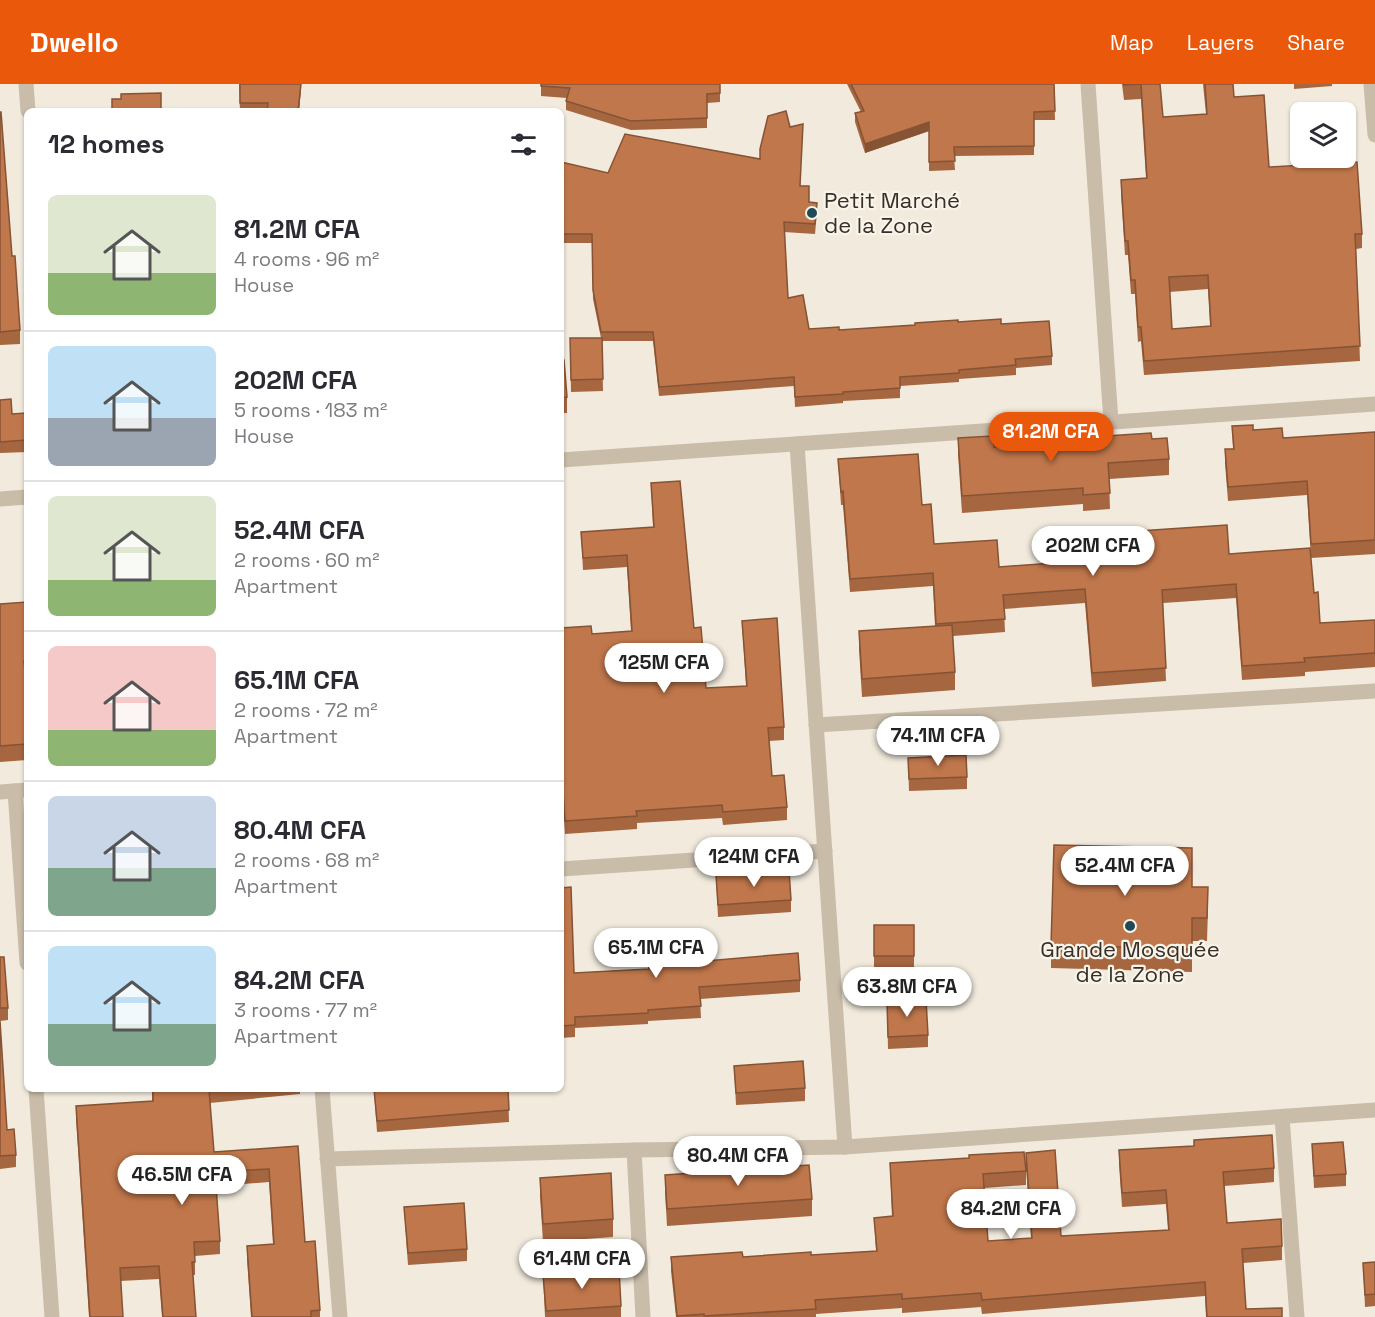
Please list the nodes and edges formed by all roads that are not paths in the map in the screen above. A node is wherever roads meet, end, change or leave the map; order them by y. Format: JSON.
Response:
{"nodes":[{"id":1,"x":26,"y":84,"type":"edge"},
{"id":2,"x":1088,"y":84,"type":"edge"},
{"id":3,"x":1371,"y":84,"type":"edge"},
{"id":4,"x":1374,"y":104,"type":"edge"},
{"id":5,"x":28,"y":108,"type":"edge"},
{"id":6,"x":1375,"y":135,"type":"edge"},
{"id":7,"x":1375,"y":404,"type":"edge"},
{"id":8,"x":1112,"y":422,"type":"junction"},
{"id":9,"x":796,"y":444,"type":"junction"},
{"id":10,"x":564,"y":460,"type":"edge"},
{"id":11,"x":24,"y":497,"type":"edge"},
{"id":12,"x":0,"y":499,"type":"edge"},
{"id":13,"x":1375,"y":691,"type":"edge"},
{"id":14,"x":816,"y":725,"type":"junction"},
{"id":15,"x":14,"y":791,"type":"edge"},
{"id":16,"x":825,"y":851,"type":"junction"},
{"id":17,"x":564,"y":869,"type":"edge"},
{"id":18,"x":24,"y":923,"type":"edge"},
{"id":19,"x":36,"y":1092,"type":"edge"},
{"id":20,"x":322,"y":1092,"type":"edge"},
{"id":21,"x":1375,"y":1110,"type":"edge"},
{"id":22,"x":1282,"y":1117,"type":"junction"},
{"id":23,"x":845,"y":1146,"type":"junction"},
{"id":24,"x":634,"y":1150,"type":"junction"},
{"id":25,"x":327,"y":1159,"type":"junction"},
{"id":26,"x":52,"y":1317,"type":"edge"},
{"id":27,"x":340,"y":1317,"type":"edge"},
{"id":28,"x":643,"y":1317,"type":"edge"},
{"id":29,"x":1297,"y":1317,"type":"edge"}],
"edges":[{"from":1,"to":5,"type":"street"},
{"from":2,"to":8,"type":"street"},
{"from":3,"to":4,"type":"street"},
{"from":4,"to":6,"type":"street"},
{"from":7,"to":8,"type":"street"},
{"from":8,"to":9,"type":"street"},
{"from":9,"to":10,"type":"street"},
{"from":9,"to":14,"type":"street"},
{"from":11,"to":12,"type":"street"},
{"from":13,"to":14,"type":"street"},
{"from":14,"to":16,"type":"street"},
{"from":15,"to":18,"type":"street"},
{"from":16,"to":17,"type":"street"},
{"from":16,"to":23,"type":"street"},
{"from":19,"to":26,"type":"street"},
{"from":20,"to":25,"type":"street"},
{"from":21,"to":22,"type":"street"},
{"from":22,"to":23,"type":"street"},
{"from":22,"to":29,"type":"street"},
{"from":23,"to":24,"type":"street"},
{"from":24,"to":25,"type":"street"},
{"from":24,"to":28,"type":"street"},
{"from":25,"to":27,"type":"street"}]}
